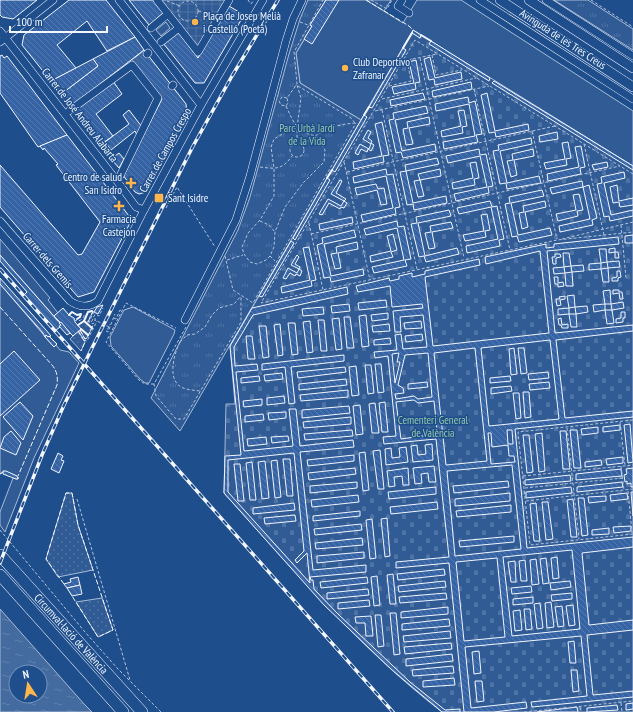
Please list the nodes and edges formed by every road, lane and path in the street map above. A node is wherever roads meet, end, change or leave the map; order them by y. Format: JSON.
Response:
{"nodes":[{"id":1,"x":53,"y":0,"type":"edge"},
{"id":2,"x":119,"y":0,"type":"edge"},
{"id":3,"x":157,"y":0,"type":"edge"},
{"id":4,"x":164,"y":0,"type":"edge"},
{"id":5,"x":183,"y":0,"type":"edge"},
{"id":6,"x":197,"y":0,"type":"edge"},
{"id":7,"x":229,"y":0,"type":"edge"},
{"id":8,"x":248,"y":0,"type":"edge"},
{"id":9,"x":254,"y":0,"type":"edge"},
{"id":10,"x":302,"y":0,"type":"edge"},
{"id":11,"x":323,"y":0,"type":"edge"},
{"id":12,"x":371,"y":0,"type":"edge"},
{"id":13,"x":392,"y":0,"type":"edge"},
{"id":14,"x":402,"y":0,"type":"edge"},
{"id":15,"x":480,"y":0,"type":"edge"},
{"id":16,"x":500,"y":0,"type":"edge"},
{"id":17,"x":529,"y":0,"type":"edge"},
{"id":18,"x":546,"y":0,"type":"edge"},
{"id":19,"x":591,"y":0,"type":"edge"},
{"id":20,"x":262,"y":1,"type":"edge"},
{"id":21,"x":183,"y":3,"type":"junction"},
{"id":22,"x":195,"y":3,"type":"junction"},
{"id":23,"x":180,"y":6,"type":"junction"},
{"id":24,"x":198,"y":11,"type":"junction"},
{"id":25,"x":221,"y":13,"type":"junction"},
{"id":26,"x":409,"y":13,"type":"dead end"},
{"id":27,"x":168,"y":14,"type":"junction"},
{"id":28,"x":297,"y":21,"type":"dead end"},
{"id":29,"x":308,"y":26,"type":"junction"},
{"id":30,"x":633,"y":27,"type":"edge"},
{"id":31,"x":150,"y":28,"type":"dead end"},
{"id":32,"x":179,"y":28,"type":"junction"},
{"id":33,"x":0,"y":31,"type":"edge"},
{"id":34,"x":3,"y":40,"type":"edge"},
{"id":35,"x":161,"y":42,"type":"dead end"},
{"id":36,"x":438,"y":54,"type":"junction"},
{"id":37,"x":432,"y":55,"type":"junction"},
{"id":38,"x":633,"y":56,"type":"edge"},
{"id":39,"x":420,"y":58,"type":"junction"},
{"id":40,"x":407,"y":60,"type":"junction"},
{"id":41,"x":403,"y":61,"type":"junction"},
{"id":42,"x":633,"y":68,"type":"edge"},
{"id":43,"x":463,"y":70,"type":"junction"},
{"id":44,"x":477,"y":78,"type":"junction"},
{"id":45,"x":388,"y":86,"type":"junction"},
{"id":46,"x":489,"y":86,"type":"junction"},
{"id":47,"x":633,"y":87,"type":"edge"},
{"id":48,"x":426,"y":89,"type":"junction"},
{"id":49,"x":474,"y":89,"type":"junction"},
{"id":50,"x":287,"y":98,"type":"junction"},
{"id":51,"x":381,"y":99,"type":"junction"},
{"id":52,"x":429,"y":99,"type":"junction"},
{"id":53,"x":633,"y":99,"type":"edge"},
{"id":54,"x":201,"y":105,"type":"junction"},
{"id":55,"x":286,"y":106,"type":"junction"},
{"id":56,"x":382,"y":110,"type":"junction"},
{"id":57,"x":69,"y":111,"type":"dead end"},
{"id":58,"x":374,"y":111,"type":"junction"},
{"id":59,"x":356,"y":123,"type":"junction"},
{"id":60,"x":555,"y":126,"type":"junction"},
{"id":61,"x":297,"y":128,"type":"junction"},
{"id":62,"x":532,"y":131,"type":"junction"},
{"id":63,"x":316,"y":136,"type":"junction"},
{"id":64,"x":486,"y":141,"type":"junction"},
{"id":65,"x":297,"y":143,"type":"junction"},
{"id":66,"x":584,"y":143,"type":"junction"},
{"id":67,"x":303,"y":146,"type":"junction"},
{"id":68,"x":440,"y":151,"type":"junction"},
{"id":69,"x":292,"y":156,"type":"junction"},
{"id":70,"x":344,"y":162,"type":"junction"},
{"id":71,"x":393,"y":162,"type":"junction"},
{"id":72,"x":621,"y":166,"type":"junction"},
{"id":73,"x":256,"y":167,"type":"dead end"},
{"id":74,"x":274,"y":168,"type":"junction"},
{"id":75,"x":346,"y":172,"type":"junction"},
{"id":76,"x":590,"y":173,"type":"junction"},
{"id":77,"x":633,"y":174,"type":"edge"},
{"id":78,"x":120,"y":176,"type":"dead end"},
{"id":79,"x":544,"y":183,"type":"junction"},
{"id":80,"x":163,"y":192,"type":"dead end"},
{"id":81,"x":498,"y":193,"type":"junction"},
{"id":82,"x":451,"y":203,"type":"junction"},
{"id":83,"x":156,"y":204,"type":"dead end"},
{"id":84,"x":166,"y":208,"type":"dead end"},
{"id":85,"x":144,"y":210,"type":"junction"},
{"id":86,"x":405,"y":213,"type":"junction"},
{"id":87,"x":260,"y":220,"type":"junction"},
{"id":88,"x":0,"y":221,"type":"edge"},
{"id":89,"x":633,"y":222,"type":"edge"},
{"id":90,"x":308,"y":223,"type":"junction"},
{"id":91,"x":358,"y":224,"type":"junction"},
{"id":92,"x":621,"y":225,"type":"junction"},
{"id":93,"x":603,"y":229,"type":"junction"},
{"id":94,"x":275,"y":232,"type":"junction"},
{"id":95,"x":633,"y":232,"type":"edge"},
{"id":96,"x":621,"y":233,"type":"junction"},
{"id":97,"x":311,"y":234,"type":"junction"},
{"id":98,"x":604,"y":235,"type":"junction"},
{"id":99,"x":557,"y":240,"type":"junction"},
{"id":100,"x":510,"y":250,"type":"junction"},
{"id":101,"x":217,"y":251,"type":"dead end"},
{"id":102,"x":244,"y":254,"type":"junction"},
{"id":103,"x":270,"y":256,"type":"junction"},
{"id":104,"x":464,"y":260,"type":"junction"},
{"id":105,"x":276,"y":261,"type":"junction"},
{"id":106,"x":417,"y":270,"type":"junction"},
{"id":107,"x":626,"y":278,"type":"dead end"},
{"id":108,"x":370,"y":280,"type":"junction"},
{"id":109,"x":323,"y":290,"type":"junction"},
{"id":110,"x":241,"y":296,"type":"junction"},
{"id":111,"x":93,"y":308,"type":"dead end"},
{"id":112,"x":103,"y":308,"type":"dead end"},
{"id":113,"x":85,"y":309,"type":"junction"},
{"id":114,"x":122,"y":311,"type":"junction"},
{"id":115,"x":95,"y":313,"type":"junction"},
{"id":116,"x":116,"y":314,"type":"dead end"},
{"id":117,"x":114,"y":318,"type":"junction"},
{"id":118,"x":95,"y":319,"type":"junction"},
{"id":119,"x":74,"y":320,"type":"dead end"},
{"id":120,"x":113,"y":320,"type":"junction"},
{"id":121,"x":185,"y":320,"type":"dead end"},
{"id":122,"x":97,"y":321,"type":"junction"},
{"id":123,"x":116,"y":322,"type":"junction"},
{"id":124,"x":112,"y":323,"type":"junction"},
{"id":125,"x":109,"y":327,"type":"junction"},
{"id":126,"x":176,"y":328,"type":"dead end"},
{"id":127,"x":79,"y":330,"type":"dead end"},
{"id":128,"x":154,"y":384,"type":"dead end"},
{"id":129,"x":633,"y":420,"type":"edge"},
{"id":130,"x":620,"y":422,"type":"junction"},
{"id":131,"x":567,"y":427,"type":"junction"},
{"id":132,"x":633,"y":465,"type":"edge"},
{"id":133,"x":621,"y":466,"type":"junction"},
{"id":134,"x":625,"y":466,"type":"junction"},
{"id":135,"x":572,"y":471,"type":"junction"},
{"id":136,"x":523,"y":476,"type":"junction"},
{"id":137,"x":623,"y":478,"type":"junction"},
{"id":138,"x":573,"y":483,"type":"junction"},
{"id":139,"x":524,"y":488,"type":"junction"},
{"id":140,"x":624,"y":490,"type":"junction"},
{"id":141,"x":628,"y":490,"type":"junction"},
{"id":142,"x":633,"y":490,"type":"edge"},
{"id":143,"x":574,"y":496,"type":"junction"},
{"id":144,"x":76,"y":499,"type":"dead end"},
{"id":145,"x":525,"y":501,"type":"junction"},
{"id":146,"x":0,"y":530,"type":"edge"},
{"id":147,"x":633,"y":534,"type":"edge"},
{"id":148,"x":579,"y":539,"type":"junction"},
{"id":149,"x":0,"y":555,"type":"edge"},
{"id":150,"x":0,"y":575,"type":"edge"},
{"id":151,"x":130,"y":681,"type":"junction"},
{"id":152,"x":633,"y":701,"type":"edge"},
{"id":153,"x":621,"y":702,"type":"junction"},
{"id":154,"x":580,"y":706,"type":"junction"},
{"id":155,"x":123,"y":712,"type":"edge"},
{"id":156,"x":142,"y":712,"type":"edge"},
{"id":157,"x":161,"y":712,"type":"edge"},
{"id":158,"x":524,"y":712,"type":"edge"},
{"id":159,"x":531,"y":712,"type":"edge"},
{"id":160,"x":581,"y":712,"type":"edge"},
{"id":161,"x":622,"y":712,"type":"edge"}],
"edges":[{"from":1,"to":34,"type":"street"},
{"from":2,"to":54,"type":"street"},
{"from":3,"to":27,"type":"street"},
{"from":4,"to":23,"type":"path"},
{"from":5,"to":21,"type":"path"},
{"from":6,"to":22,"type":"path"},
{"from":7,"to":25,"type":"street"},
{"from":8,"to":9,"type":"path"},
{"from":10,"to":121,"type":"street"},
{"from":11,"to":29,"type":"path"},
{"from":12,"to":13,"type":"path"},
{"from":14,"to":26,"type":"street"},
{"from":15,"to":53,"type":"street","name":"Avinguda de les Tres Creus"},
{"from":16,"to":47,"type":"main road","name":"Avinguda de les Tres Creus"},
{"from":17,"to":42,"type":"main road","name":"Avinguda de les Tres Creus"},
{"from":18,"to":38,"type":"street"},
{"from":19,"to":30,"type":"path"},
{"from":20,"to":54,"type":"street","name":"Carrer de Campos Crespo"},
{"from":21,"to":22,"type":"path"},
{"from":21,"to":23,"type":"path"},
{"from":22,"to":24,"type":"path"},
{"from":23,"to":24,"type":"path"},
{"from":24,"to":25,"type":"path"},
{"from":25,"to":32,"type":"street"},
{"from":27,"to":31,"type":"street"},
{"from":27,"to":32,"type":"street"},
{"from":28,"to":29,"type":"path"},
{"from":29,"to":50,"type":"path"},
{"from":32,"to":35,"type":"street"},
{"from":33,"to":34,"type":"street","name":"Carrer de José Andreu Alabarta"},
{"from":34,"to":85,"type":"street","name":"Carrer de José Andreu Alabarta"},
{"from":36,"to":37,"type":"path"},
{"from":36,"to":41,"type":"path"},
{"from":36,"to":43,"type":"path"},
{"from":37,"to":39,"type":"path"},
{"from":37,"to":43,"type":"path"},
{"from":39,"to":40,"type":"path"},
{"from":39,"to":48,"type":"path"},
{"from":40,"to":41,"type":"path"},
{"from":40,"to":45,"type":"path"},
{"from":41,"to":45,"type":"path"},
{"from":43,"to":44,"type":"path"},
{"from":44,"to":46,"type":"path"},
{"from":44,"to":48,"type":"path"},
{"from":45,"to":51,"type":"path"},
{"from":46,"to":49,"type":"path"},
{"from":46,"to":60,"type":"path"},
{"from":48,"to":51,"type":"path"},
{"from":48,"to":52,"type":"path"},
{"from":49,"to":52,"type":"path"},
{"from":49,"to":64,"type":"path"},
{"from":50,"to":55,"type":"path"},
{"from":50,"to":55,"type":"path"},
{"from":51,"to":58,"type":"path"},
{"from":52,"to":56,"type":"path"},
{"from":52,"to":68,"type":"path"},
{"from":54,"to":85,"type":"street","name":"Carrer de Campos Crespo"},
{"from":55,"to":61,"type":"path"},
{"from":56,"to":58,"type":"path"},
{"from":56,"to":71,"type":"path"},
{"from":57,"to":78,"type":"street"},
{"from":58,"to":70,"type":"path"},
{"from":59,"to":61,"type":"path"},
{"from":59,"to":63,"type":"path"},
{"from":59,"to":105,"type":"path"},
{"from":60,"to":62,"type":"path"},
{"from":60,"to":66,"type":"path"},
{"from":61,"to":63,"type":"path"},
{"from":61,"to":65,"type":"path"},
{"from":61,"to":74,"type":"path"},
{"from":62,"to":64,"type":"path"},
{"from":62,"to":79,"type":"path"},
{"from":63,"to":67,"type":"path"},
{"from":63,"to":94,"type":"path"},
{"from":64,"to":68,"type":"path"},
{"from":64,"to":81,"type":"path"},
{"from":65,"to":67,"type":"path"},
{"from":65,"to":69,"type":"path"},
{"from":66,"to":72,"type":"path"},
{"from":66,"to":76,"type":"path"},
{"from":67,"to":69,"type":"path"},
{"from":68,"to":71,"type":"path"},
{"from":68,"to":82,"type":"path"},
{"from":69,"to":74,"type":"path"},
{"from":70,"to":75,"type":"path"},
{"from":70,"to":90,"type":"path"},
{"from":71,"to":75,"type":"path"},
{"from":71,"to":86,"type":"path"},
{"from":72,"to":76,"type":"path"},
{"from":72,"to":77,"type":"path"},
{"from":73,"to":74,"type":"path"},
{"from":74,"to":87,"type":"path"},
{"from":75,"to":91,"type":"path"},
{"from":76,"to":79,"type":"path"},
{"from":76,"to":93,"type":"path"},
{"from":79,"to":81,"type":"path"},
{"from":79,"to":99,"type":"path"},
{"from":80,"to":83,"type":"path"},
{"from":81,"to":82,"type":"path"},
{"from":81,"to":100,"type":"path"},
{"from":82,"to":86,"type":"path"},
{"from":82,"to":104,"type":"path"},
{"from":84,"to":101,"type":"path"},
{"from":85,"to":113,"type":"street","name":"Carrer de Campos Crespo"},
{"from":86,"to":91,"type":"path"},
{"from":86,"to":106,"type":"path"},
{"from":87,"to":94,"type":"path"},
{"from":87,"to":102,"type":"path"},
{"from":88,"to":113,"type":"street","name":"Carrer dels Gremis"},
{"from":89,"to":92,"type":"path"},
{"from":90,"to":97,"type":"path"},
{"from":90,"to":109,"type":"path"},
{"from":91,"to":97,"type":"path"},
{"from":91,"to":108,"type":"path"},
{"from":92,"to":93,"type":"path"},
{"from":92,"to":96,"type":"path"},
{"from":93,"to":98,"type":"path"},
{"from":93,"to":99,"type":"path"},
{"from":94,"to":103,"type":"path"},
{"from":95,"to":96,"type":"path"},
{"from":96,"to":98,"type":"path"},
{"from":96,"to":107,"type":"path"},
{"from":97,"to":109,"type":"path"},
{"from":98,"to":99,"type":"path"},
{"from":99,"to":100,"type":"path"},
{"from":100,"to":104,"type":"path"},
{"from":102,"to":103,"type":"path"},
{"from":102,"to":110,"type":"path"},
{"from":103,"to":105,"type":"path"},
{"from":104,"to":106,"type":"path"},
{"from":105,"to":110,"type":"path"},
{"from":106,"to":108,"type":"path"},
{"from":108,"to":109,"type":"path"},
{"from":110,"to":110,"type":"path"},
{"from":111,"to":115,"type":"path"},
{"from":112,"to":115,"type":"path"},
{"from":113,"to":119,"type":"path"},
{"from":114,"to":117,"type":"path"},
{"from":114,"to":123,"type":"path"},
{"from":114,"to":126,"type":"path"},
{"from":115,"to":118,"type":"path"},
{"from":115,"to":118,"type":"path"},
{"from":116,"to":117,"type":"path"},
{"from":117,"to":120,"type":"path"},
{"from":118,"to":122,"type":"path","bridge":true},
{"from":120,"to":123,"type":"path"},
{"from":120,"to":124,"type":"path"},
{"from":122,"to":125,"type":"path","bridge":true},
{"from":122,"to":127,"type":"path"},
{"from":123,"to":128,"type":"path"},
{"from":124,"to":125,"type":"path","bridge":true},
{"from":124,"to":125,"type":"path"},
{"from":129,"to":130,"type":"path"},
{"from":130,"to":131,"type":"path"},
{"from":130,"to":134,"type":"path"},
{"from":131,"to":135,"type":"path"},
{"from":131,"to":136,"type":"path"},
{"from":132,"to":134,"type":"path"},
{"from":133,"to":134,"type":"path"},
{"from":133,"to":135,"type":"path"},
{"from":133,"to":137,"type":"path"},
{"from":135,"to":136,"type":"path"},
{"from":135,"to":138,"type":"path"},
{"from":136,"to":139,"type":"path"},
{"from":137,"to":138,"type":"path"},
{"from":137,"to":140,"type":"path"},
{"from":138,"to":139,"type":"path"},
{"from":138,"to":143,"type":"path"},
{"from":139,"to":145,"type":"path"},
{"from":140,"to":141,"type":"path"},
{"from":140,"to":143,"type":"path"},
{"from":141,"to":142,"type":"path"},
{"from":141,"to":147,"type":"path"},
{"from":143,"to":145,"type":"path"},
{"from":143,"to":148,"type":"path"},
{"from":144,"to":151,"type":"path"},
{"from":145,"to":148,"type":"path"},
{"from":146,"to":151,"type":"path"},
{"from":147,"to":148,"type":"path"},
{"from":149,"to":156,"type":"highway","name":"Circumval·lació de València"},
{"from":150,"to":155,"type":"highway","name":"Circumval·lació de València"},
{"from":151,"to":157,"type":"path"},
{"from":152,"to":153,"type":"path"},
{"from":153,"to":154,"type":"path"},
{"from":153,"to":161,"type":"path"},
{"from":154,"to":159,"type":"path"},
{"from":154,"to":160,"type":"path"},
{"from":158,"to":159,"type":"path"}]}
